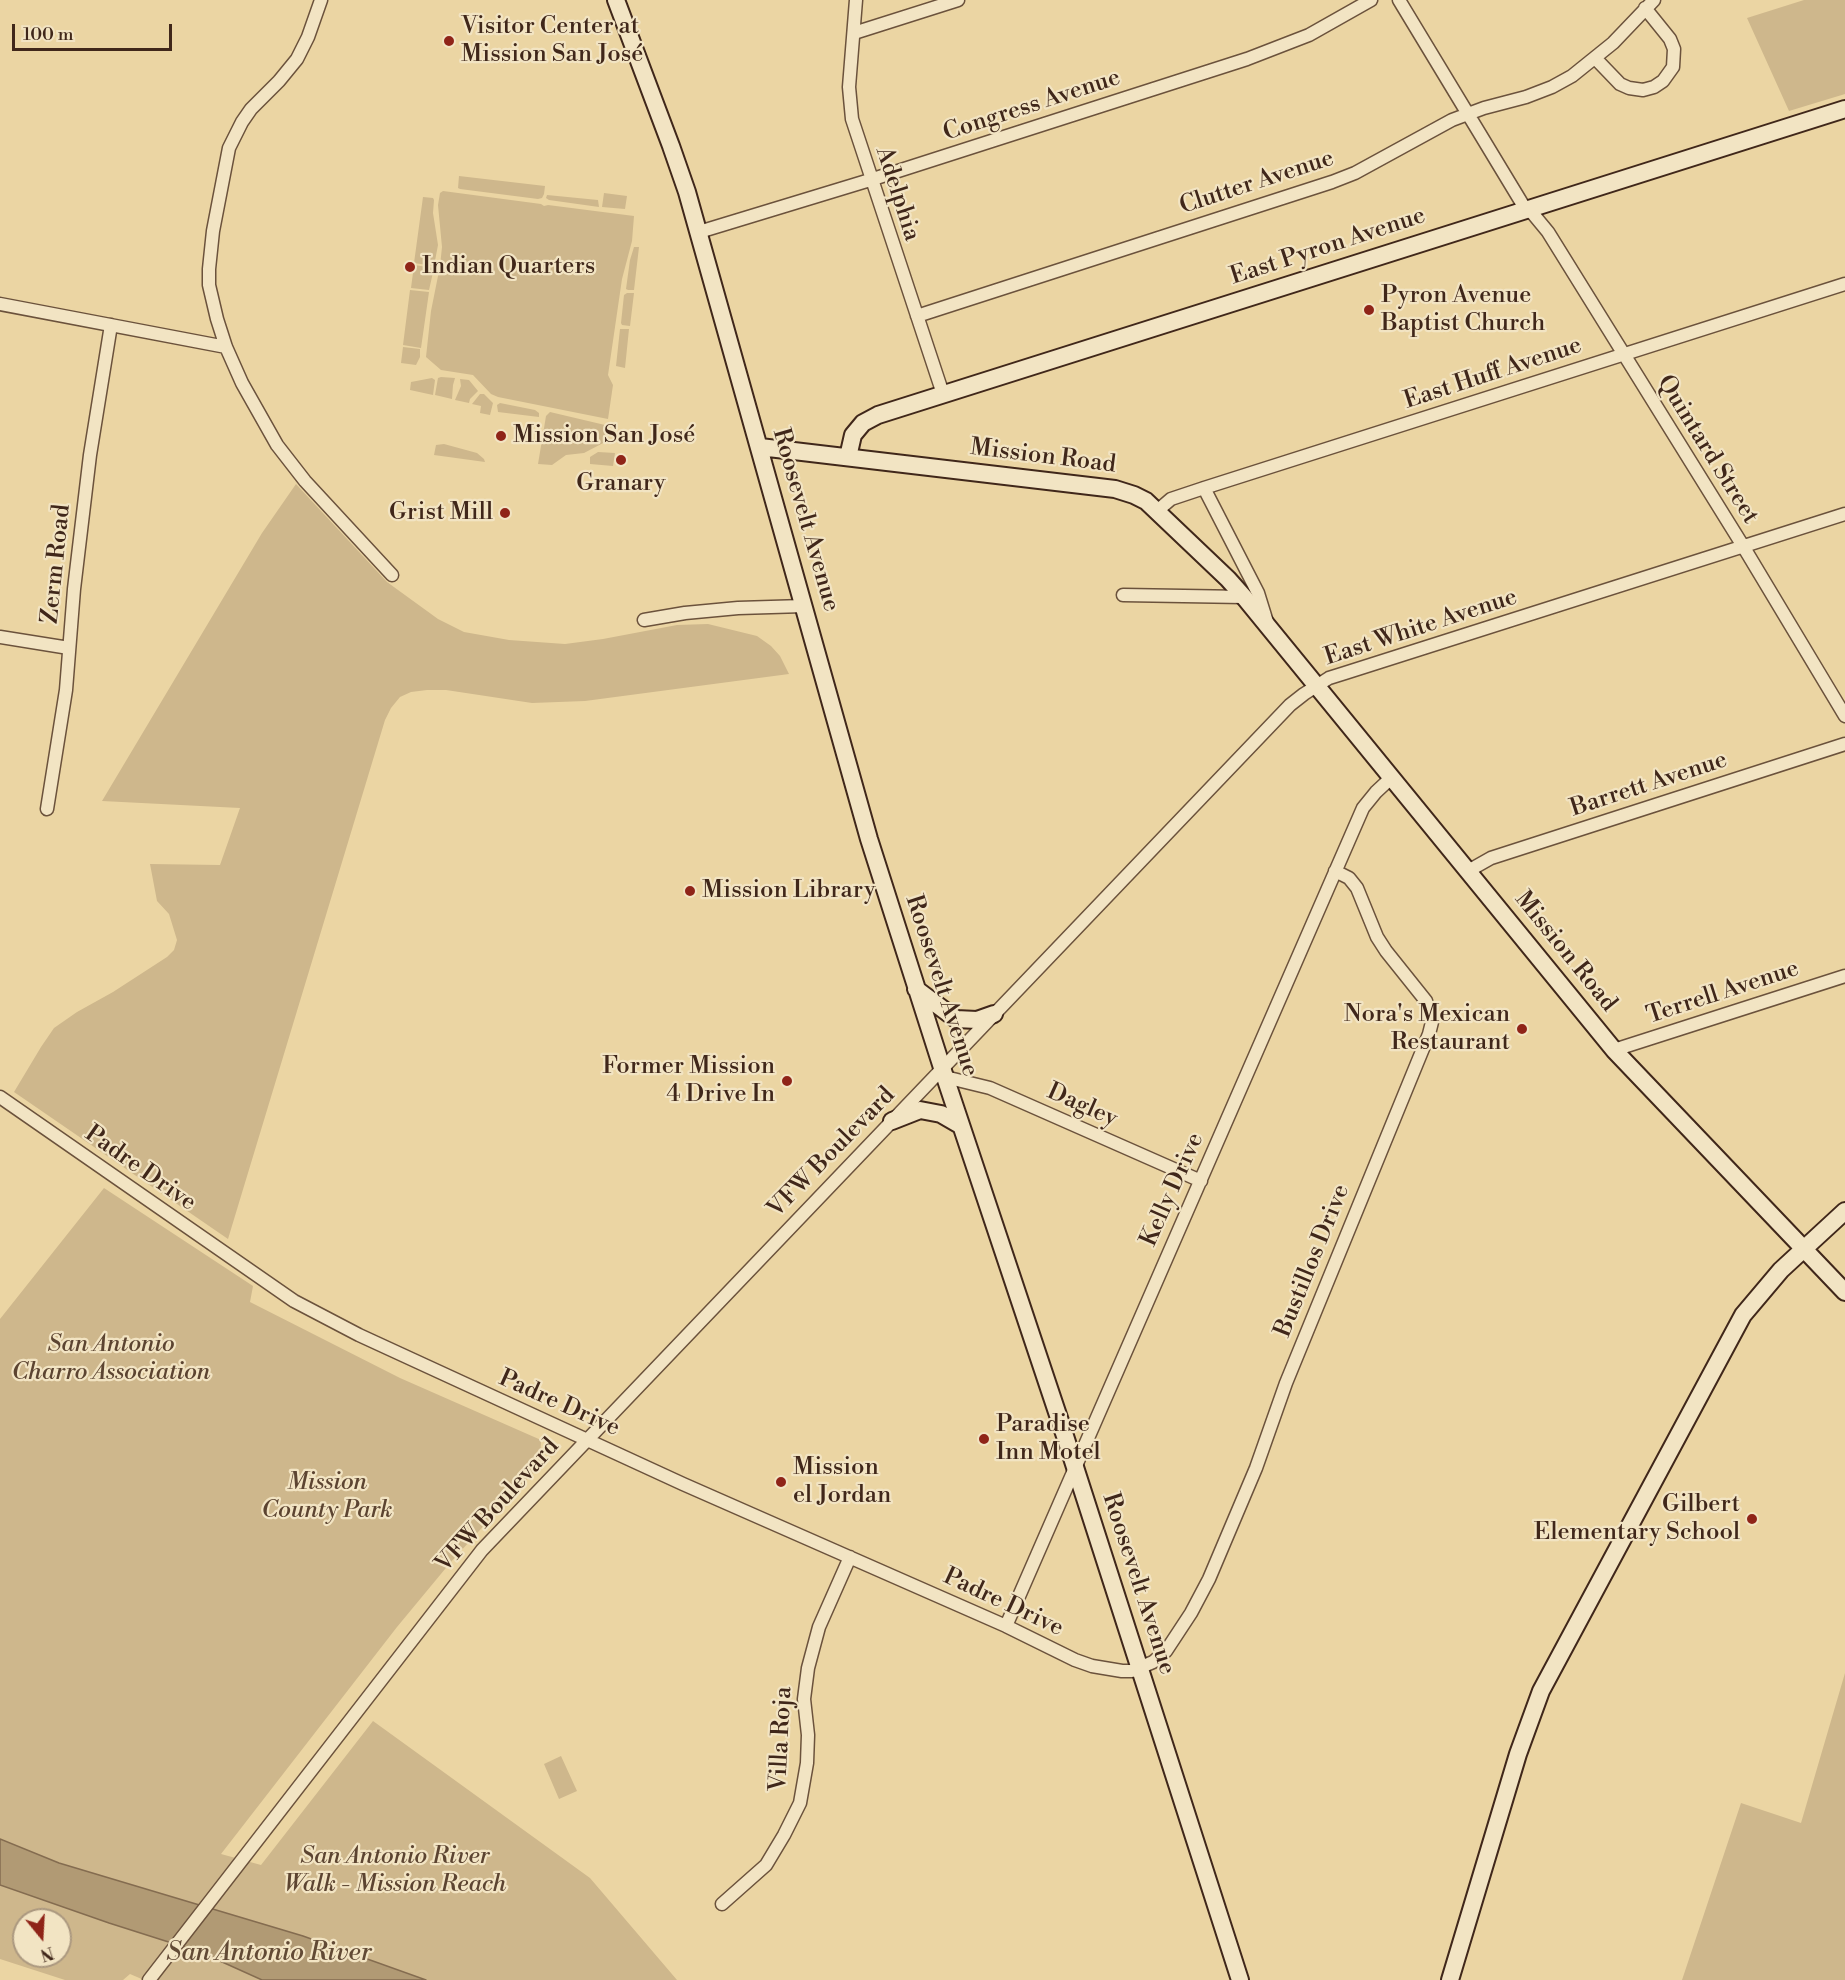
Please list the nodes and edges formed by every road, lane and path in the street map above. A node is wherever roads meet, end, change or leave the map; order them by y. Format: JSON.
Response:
{"nodes":[{"id":1,"x":321,"y":0,"type":"edge"},
{"id":2,"x":616,"y":0,"type":"edge"},
{"id":3,"x":856,"y":0,"type":"edge"},
{"id":4,"x":958,"y":0,"type":"edge"},
{"id":5,"x":1371,"y":0,"type":"edge"},
{"id":6,"x":1399,"y":0,"type":"edge"},
{"id":7,"x":1649,"y":4,"type":"edge"},
{"id":8,"x":854,"y":33,"type":"junction"},
{"id":9,"x":1595,"y":58,"type":"junction"},
{"id":10,"x":1845,"y":109,"type":"edge"},
{"id":11,"x":1467,"y":115,"type":"junction"},
{"id":12,"x":870,"y":180,"type":"junction"},
{"id":13,"x":1528,"y":209,"type":"junction"},
{"id":14,"x":699,"y":232,"type":"junction"},
{"id":15,"x":1845,"y":284,"type":"edge"},
{"id":16,"x":0,"y":304,"type":"edge"},
{"id":17,"x":917,"y":316,"type":"junction"},
{"id":18,"x":111,"y":325,"type":"junction"},
{"id":19,"x":226,"y":347,"type":"junction"},
{"id":20,"x":1624,"y":355,"type":"junction"},
{"id":21,"x":943,"y":394,"type":"junction"},
{"id":22,"x":759,"y":447,"type":"junction"},
{"id":23,"x":848,"y":458,"type":"junction"},
{"id":24,"x":1204,"y":488,"type":"junction"},
{"id":25,"x":1157,"y":511,"type":"junction"},
{"id":26,"x":1845,"y":514,"type":"edge"},
{"id":27,"x":1743,"y":546,"type":"junction"},
{"id":28,"x":392,"y":575,"type":"dead end"},
{"id":29,"x":1123,"y":595,"type":"dead end"},
{"id":30,"x":1244,"y":597,"type":"junction"},
{"id":31,"x":804,"y":606,"type":"junction"},
{"id":32,"x":644,"y":620,"type":"dead end"},
{"id":33,"x":1268,"y":625,"type":"junction"},
{"id":34,"x":0,"y":637,"type":"edge"},
{"id":35,"x":69,"y":648,"type":"junction"},
{"id":36,"x":1316,"y":686,"type":"junction"},
{"id":37,"x":1845,"y":716,"type":"edge"},
{"id":38,"x":1845,"y":744,"type":"edge"},
{"id":39,"x":1391,"y":778,"type":"junction"},
{"id":40,"x":47,"y":809,"type":"dead end"},
{"id":41,"x":1335,"y":871,"type":"junction"},
{"id":42,"x":1468,"y":871,"type":"junction"},
{"id":43,"x":1845,"y":976,"type":"edge"},
{"id":44,"x":916,"y":989,"type":"junction"},
{"id":45,"x":994,"y":1014,"type":"junction"},
{"id":46,"x":1614,"y":1050,"type":"junction"},
{"id":47,"x":943,"y":1073,"type":"junction"},
{"id":48,"x":0,"y":1097,"type":"edge"},
{"id":49,"x":892,"y":1121,"type":"junction"},
{"id":50,"x":960,"y":1125,"type":"junction"},
{"id":51,"x":1201,"y":1180,"type":"junction"},
{"id":52,"x":1845,"y":1211,"type":"edge"},
{"id":53,"x":1804,"y":1248,"type":"junction"},
{"id":54,"x":1845,"y":1292,"type":"edge"},
{"id":55,"x":587,"y":1439,"type":"junction"},
{"id":56,"x":1075,"y":1467,"type":"junction"},
{"id":57,"x":850,"y":1557,"type":"junction"},
{"id":58,"x":1006,"y":1626,"type":"junction"},
{"id":59,"x":1140,"y":1668,"type":"junction"},
{"id":60,"x":722,"y":1904,"type":"dead end"},
{"id":61,"x":149,"y":1980,"type":"edge"},
{"id":62,"x":1240,"y":1980,"type":"edge"},
{"id":63,"x":1450,"y":1980,"type":"edge"}],
"edges":[{"from":1,"to":19,"type":"street"},
{"from":2,"to":14,"type":"main road","name":"Roosevelt Avenue"},
{"from":3,"to":8,"type":"street","name":"Adelphia"},
{"from":4,"to":8,"type":"street"},
{"from":5,"to":12,"type":"street","name":"Congress Avenue"},
{"from":6,"to":11,"type":"street","name":"Quintard Street"},
{"from":7,"to":9,"type":"street","name":"Clutter Avenue"},
{"from":7,"to":9,"type":"street","name":"Clutter Avenue"},
{"from":8,"to":12,"type":"street","name":"Adelphia"},
{"from":9,"to":11,"type":"street","name":"Clutter Avenue"},
{"from":10,"to":13,"type":"main road","name":"East Pyron Avenue"},
{"from":11,"to":13,"type":"street","name":"Quintard Street"},
{"from":11,"to":17,"type":"street","name":"Clutter Avenue"},
{"from":12,"to":14,"type":"street","name":"Congress Avenue"},
{"from":12,"to":17,"type":"street","name":"Adelphia"},
{"from":13,"to":20,"type":"street","name":"Quintard Street"},
{"from":13,"to":21,"type":"main road","name":"East Pyron Avenue"},
{"from":14,"to":22,"type":"main road","name":"Roosevelt Avenue"},
{"from":15,"to":20,"type":"street","name":"East Huff Avenue"},
{"from":16,"to":18,"type":"street"},
{"from":17,"to":21,"type":"street","name":"Adelphia"},
{"from":18,"to":19,"type":"street"},
{"from":18,"to":35,"type":"street","name":"Zerm Road"},
{"from":19,"to":28,"type":"street"},
{"from":20,"to":24,"type":"street","name":"East Huff Avenue"},
{"from":20,"to":27,"type":"street","name":"Quintard Street"},
{"from":21,"to":23,"type":"main road","name":"East Pyron Avenue"},
{"from":22,"to":23,"type":"main road","name":"Mission Road"},
{"from":22,"to":31,"type":"main road","name":"Roosevelt Avenue"},
{"from":23,"to":25,"type":"main road","name":"Mission Road"},
{"from":24,"to":25,"type":"street","name":"East Huff Avenue"},
{"from":24,"to":33,"type":"street","name":"Mission Road"},
{"from":25,"to":30,"type":"main road","name":"Mission Road"},
{"from":26,"to":27,"type":"street","name":"East White Avenue"},
{"from":27,"to":36,"type":"street","name":"East White Avenue"},
{"from":27,"to":37,"type":"street","name":"Quintard Street"},
{"from":29,"to":30,"type":"street"},
{"from":30,"to":33,"type":"main road","name":"Mission Road"},
{"from":31,"to":32,"type":"street"},
{"from":31,"to":44,"type":"main road","name":"Roosevelt Avenue"},
{"from":33,"to":36,"type":"main road","name":"Mission Road"},
{"from":34,"to":35,"type":"street"},
{"from":35,"to":40,"type":"street","name":"Zerm Road"},
{"from":36,"to":39,"type":"main road","name":"Mission Road"},
{"from":36,"to":45,"type":"street","name":"East White Avenue"},
{"from":38,"to":42,"type":"street","name":"Barrett Avenue"},
{"from":39,"to":41,"type":"street","name":"Kelly Drive"},
{"from":39,"to":42,"type":"main road","name":"Mission Road"},
{"from":41,"to":51,"type":"street","name":"Kelly Drive"},
{"from":41,"to":59,"type":"street","name":"Bustillos Drive"},
{"from":42,"to":46,"type":"main road","name":"Mission Road"},
{"from":43,"to":46,"type":"street","name":"Terrell Avenue"},
{"from":44,"to":45,"type":"main road"},
{"from":44,"to":47,"type":"main road","name":"Roosevelt Avenue"},
{"from":45,"to":47,"type":"street","name":"East White Avenue"},
{"from":46,"to":53,"type":"main road","name":"Mission Road"},
{"from":47,"to":49,"type":"street","name":"VFW Boulevard"},
{"from":47,"to":50,"type":"main road","name":"Roosevelt Avenue"},
{"from":47,"to":51,"type":"street","name":"Dagley"},
{"from":48,"to":55,"type":"street","name":"Padre Drive"},
{"from":49,"to":50,"type":"main road"},
{"from":49,"to":55,"type":"street","name":"VFW Boulevard"},
{"from":50,"to":56,"type":"main road","name":"Roosevelt Avenue"},
{"from":51,"to":56,"type":"street","name":"Kelly Drive"},
{"from":52,"to":53,"type":"main road"},
{"from":53,"to":54,"type":"main road","name":"Mission Road"},
{"from":53,"to":63,"type":"main road"},
{"from":55,"to":57,"type":"street","name":"Padre Drive"},
{"from":55,"to":61,"type":"street","name":"VFW Boulevard"},
{"from":56,"to":58,"type":"street","name":"Kelly Drive"},
{"from":56,"to":59,"type":"main road","name":"Roosevelt Avenue"},
{"from":57,"to":58,"type":"street","name":"Padre Drive"},
{"from":57,"to":60,"type":"street","name":"Villa Roja"},
{"from":58,"to":59,"type":"street","name":"Padre Drive"},
{"from":59,"to":62,"type":"main road","name":"Roosevelt Avenue"}]}
